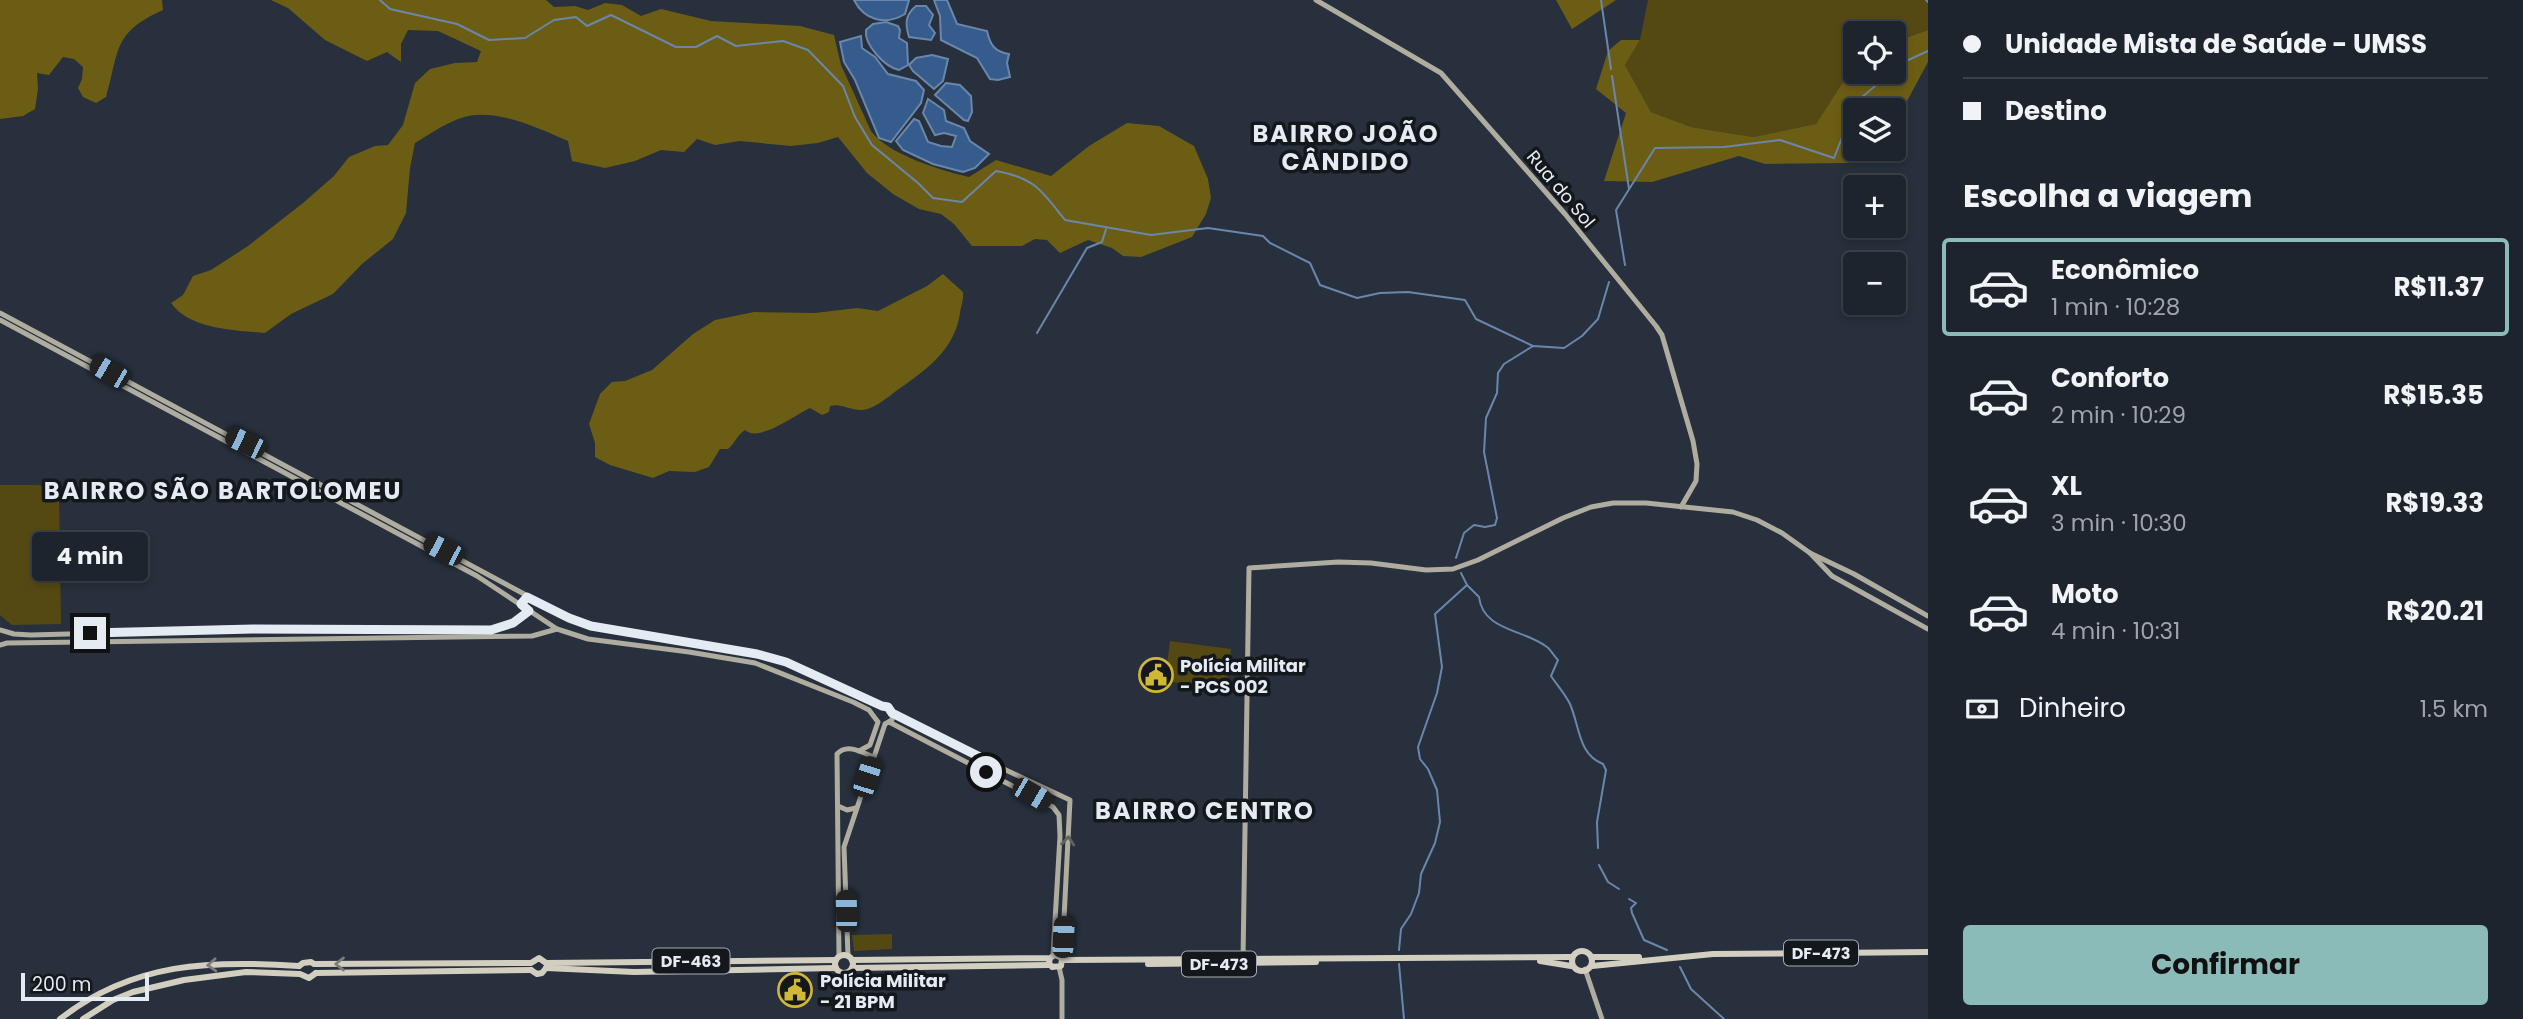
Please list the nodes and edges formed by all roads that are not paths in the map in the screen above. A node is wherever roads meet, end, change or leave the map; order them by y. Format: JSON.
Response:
{"nodes":[{"id":1,"x":1316,"y":0,"type":"edge"},
{"id":2,"x":0,"y":313,"type":"edge"},
{"id":3,"x":0,"y":320,"type":"edge"},
{"id":4,"x":117,"y":379,"type":"junction"},
{"id":5,"x":1681,"y":507,"type":"junction"},
{"id":6,"x":415,"y":539,"type":"junction"},
{"id":7,"x":1811,"y":553,"type":"junction"},
{"id":8,"x":1854,"y":574,"type":"junction"},
{"id":9,"x":1848,"y":585,"type":"junction"},
{"id":10,"x":527,"y":597,"type":"junction"},
{"id":11,"x":521,"y":604,"type":"junction"},
{"id":12,"x":529,"y":611,"type":"junction"},
{"id":13,"x":1928,"y":617,"type":"edge"},
{"id":14,"x":569,"y":618,"type":"junction"},
{"id":15,"x":400,"y":628,"type":"junction"},
{"id":16,"x":431,"y":628,"type":"junction"},
{"id":17,"x":557,"y":629,"type":"junction"},
{"id":18,"x":1928,"y":629,"type":"edge"},
{"id":19,"x":0,"y":630,"type":"edge"},
{"id":20,"x":166,"y":631,"type":"junction"},
{"id":21,"x":565,"y":632,"type":"junction"},
{"id":22,"x":31,"y":635,"type":"junction"},
{"id":23,"x":400,"y":638,"type":"junction"},
{"id":24,"x":430,"y":638,"type":"junction"},
{"id":25,"x":166,"y":641,"type":"junction"},
{"id":26,"x":692,"y":642,"type":"junction"},
{"id":27,"x":31,"y":643,"type":"junction"},
{"id":28,"x":0,"y":645,"type":"edge"},
{"id":29,"x":722,"y":648,"type":"junction"},
{"id":30,"x":689,"y":652,"type":"junction"},
{"id":31,"x":721,"y":657,"type":"junction"},
{"id":32,"x":838,"y":687,"type":"junction"},
{"id":33,"x":835,"y":694,"type":"junction"},
{"id":34,"x":882,"y":706,"type":"junction"},
{"id":35,"x":892,"y":713,"type":"junction"},
{"id":36,"x":876,"y":719,"type":"junction"},
{"id":37,"x":887,"y":723,"type":"junction"},
{"id":38,"x":959,"y":748,"type":"junction"},
{"id":39,"x":859,"y":751,"type":"junction"},
{"id":40,"x":952,"y":754,"type":"junction"},
{"id":41,"x":873,"y":757,"type":"junction"},
{"id":42,"x":996,"y":765,"type":"junction"},
{"id":43,"x":986,"y":772,"type":"junction"},
{"id":44,"x":1063,"y":798,"type":"junction"},
{"id":45,"x":838,"y":806,"type":"junction"},
{"id":46,"x":1053,"y":807,"type":"junction"},
{"id":47,"x":856,"y":808,"type":"junction"},
{"id":48,"x":1070,"y":813,"type":"junction"},
{"id":49,"x":1059,"y":815,"type":"junction"},
{"id":50,"x":838,"y":817,"type":"junction"},
{"id":51,"x":852,"y":820,"type":"junction"},
{"id":52,"x":838,"y":830,"type":"junction"},
{"id":53,"x":847,"y":834,"type":"junction"},
{"id":54,"x":1928,"y":952,"type":"edge"},
{"id":55,"x":1572,"y":957,"type":"junction"},
{"id":56,"x":1592,"y":957,"type":"junction"},
{"id":57,"x":850,"y":958,"type":"junction"},
{"id":58,"x":1521,"y":958,"type":"junction"},
{"id":59,"x":1655,"y":958,"type":"junction"},
{"id":60,"x":1051,"y":959,"type":"junction"},
{"id":61,"x":719,"y":961,"type":"junction"},
{"id":62,"x":1243,"y":961,"type":"junction"},
{"id":63,"x":837,"y":962,"type":"junction"},
{"id":64,"x":1061,"y":962,"type":"junction"},
{"id":65,"x":634,"y":963,"type":"junction"},
{"id":66,"x":314,"y":964,"type":"junction"},
{"id":67,"x":546,"y":965,"type":"junction"},
{"id":68,"x":531,"y":966,"type":"junction"},
{"id":69,"x":1571,"y":966,"type":"junction"},
{"id":70,"x":1588,"y":967,"type":"junction"},
{"id":71,"x":852,"y":968,"type":"junction"},
{"id":72,"x":300,"y":970,"type":"junction"},
{"id":73,"x":634,"y":972,"type":"junction"},
{"id":74,"x":720,"y":972,"type":"junction"},
{"id":75,"x":316,"y":973,"type":"junction"},
{"id":76,"x":83,"y":1003,"type":"junction"},
{"id":77,"x":86,"y":1017,"type":"edge"},
{"id":78,"x":60,"y":1019,"type":"edge"},
{"id":79,"x":1062,"y":1019,"type":"edge"},
{"id":80,"x":1602,"y":1019,"type":"edge"}],
"edges":[{"from":1,"to":5,"type":"street","name":"Rua do Sol"},
{"from":2,"to":4,"type":"street"},
{"from":3,"to":4,"type":"street"},
{"from":4,"to":6,"type":"street"},
{"from":5,"to":7,"type":"street"},
{"from":5,"to":62,"type":"street"},
{"from":6,"to":10,"type":"street"},
{"from":6,"to":11,"type":"street"},
{"from":7,"to":8,"type":"street"},
{"from":7,"to":9,"type":"street"},
{"from":8,"to":9,"type":"street"},
{"from":8,"to":13,"type":"street"},
{"from":9,"to":18,"type":"street"},
{"from":10,"to":11,"type":"street"},
{"from":10,"to":14,"type":"street"},
{"from":11,"to":12,"type":"street"},
{"from":12,"to":16,"type":"street"},
{"from":12,"to":17,"type":"street"},
{"from":14,"to":21,"type":"street"},
{"from":14,"to":26,"type":"street"},
{"from":15,"to":16,"type":"street"},
{"from":15,"to":20,"type":"street"},
{"from":15,"to":23,"type":"street"},
{"from":16,"to":24,"type":"street"},
{"from":17,"to":21,"type":"street"},
{"from":17,"to":24,"type":"street"},
{"from":19,"to":22,"type":"street"},
{"from":20,"to":22,"type":"street"},
{"from":20,"to":25,"type":"street"},
{"from":21,"to":30,"type":"street"},
{"from":22,"to":27,"type":"street"},
{"from":23,"to":24,"type":"street"},
{"from":23,"to":25,"type":"street"},
{"from":25,"to":27,"type":"street"},
{"from":26,"to":29,"type":"street"},
{"from":26,"to":30,"type":"street"},
{"from":27,"to":28,"type":"street"},
{"from":29,"to":31,"type":"street"},
{"from":29,"to":32,"type":"street"},
{"from":30,"to":31,"type":"street"},
{"from":31,"to":33,"type":"street"},
{"from":32,"to":33,"type":"street"},
{"from":32,"to":34,"type":"street"},
{"from":33,"to":36,"type":"street"},
{"from":34,"to":35,"type":"street"},
{"from":34,"to":36,"type":"street"},
{"from":35,"to":37,"type":"street"},
{"from":35,"to":38,"type":"street"},
{"from":36,"to":37,"type":"street"},
{"from":36,"to":39,"type":"street"},
{"from":37,"to":40,"type":"street"},
{"from":37,"to":41,"type":"street"},
{"from":38,"to":40,"type":"street"},
{"from":38,"to":42,"type":"street"},
{"from":39,"to":41,"type":"street"},
{"from":39,"to":45,"type":"street"},
{"from":40,"to":43,"type":"street"},
{"from":41,"to":47,"type":"street"},
{"from":42,"to":43,"type":"street"},
{"from":42,"to":44,"type":"street"},
{"from":43,"to":46,"type":"street"},
{"from":44,"to":46,"type":"street"},
{"from":44,"to":48,"type":"street"},
{"from":45,"to":47,"type":"street"},
{"from":45,"to":50,"type":"street"},
{"from":46,"to":49,"type":"street"},
{"from":47,"to":51,"type":"street"},
{"from":48,"to":49,"type":"street"},
{"from":64,"to":48,"type":"street","one_way":true},
{"from":49,"to":60,"type":"street"},
{"from":50,"to":51,"type":"street"},
{"from":50,"to":52,"type":"street"},
{"from":51,"to":53,"type":"street"},
{"from":52,"to":53,"type":"street"},
{"from":52,"to":63,"type":"street"},
{"from":53,"to":57,"type":"street"},
{"from":54,"to":59,"type":"main road","number":"DF-473"},
{"from":55,"to":56,"type":"main road","number":"DF-473"},
{"from":55,"to":58,"type":"main road","number":"DF-473"},
{"from":55,"to":69,"type":"main road"},
{"from":56,"to":59,"type":"main road","number":"DF-473"},
{"from":56,"to":70,"type":"main road"},
{"from":57,"to":60,"type":"main road","number":"DF-463"},
{"from":57,"to":63,"type":"main road","number":"DF-463"},
{"from":57,"to":71,"type":"main road"},
{"from":58,"to":62,"type":"main road","number":"DF-473"},
{"from":58,"to":69,"type":"main road","number":"DF-473"},
{"from":59,"to":70,"type":"main road","number":"DF-473"},
{"from":60,"to":64,"type":"main road","number":"DF-473"},
{"from":60,"to":64,"type":"main road","number":"DF-473"},
{"from":60,"to":71,"type":"main road","number":"DF-463"},
{"from":61,"to":63,"type":"main road","number":"DF-463"},
{"from":61,"to":65,"type":"main road","number":"DF-463"},
{"from":61,"to":74,"type":"main road"},
{"from":62,"to":64,"type":"main road","number":"DF-473"},
{"from":63,"to":71,"type":"main road","number":"DF-463"},
{"from":63,"to":74,"type":"main road","number":"DF-463"},
{"from":64,"to":79,"type":"street"},
{"from":65,"to":67,"type":"main road","number":"DF-463"},
{"from":65,"to":73,"type":"main road"},
{"from":68,"to":66,"type":"main road","number":"DF-463","one_way":true},
{"from":66,"to":72,"type":"main road","number":"DF-463"},
{"from":66,"to":75,"type":"main road"},
{"from":67,"to":68,"type":"main road","number":"DF-463"},
{"from":67,"to":68,"type":"main road","number":"DF-463"},
{"from":67,"to":73,"type":"main road","number":"DF-463"},
{"from":68,"to":75,"type":"main road","number":"DF-463"},
{"from":69,"to":70,"type":"main road","number":"DF-473"},
{"from":70,"to":80,"type":"street"},
{"from":72,"to":75,"type":"main road","number":"DF-463"},
{"from":72,"to":76,"type":"main road","number":"DF-463","one_way":true},
{"from":72,"to":77,"type":"main road","number":"DF-463"},
{"from":73,"to":74,"type":"main road","number":"DF-463"},
{"from":76,"to":77,"type":"main road"},
{"from":76,"to":78,"type":"main road","number":"DF-463"}]}
